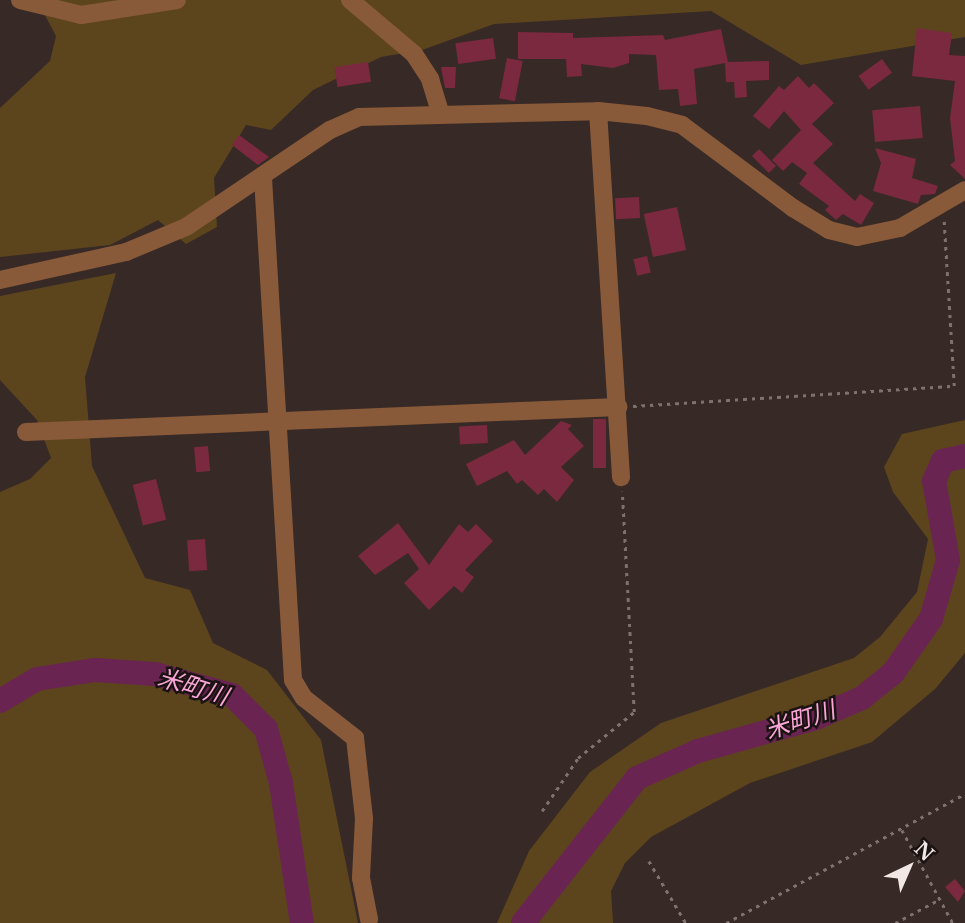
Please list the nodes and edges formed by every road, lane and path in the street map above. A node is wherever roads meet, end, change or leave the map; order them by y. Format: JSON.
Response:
{"nodes":[{"id":1,"x":20,"y":0,"type":"edge"},
{"id":2,"x":177,"y":0,"type":"edge"},
{"id":3,"x":350,"y":0,"type":"edge"},
{"id":4,"x":598,"y":111,"type":"junction"},
{"id":5,"x":440,"y":112,"type":"junction"},
{"id":6,"x":263,"y":178,"type":"junction"},
{"id":7,"x":965,"y":190,"type":"edge"},
{"id":8,"x":944,"y":207,"type":"junction"},
{"id":9,"x":0,"y":280,"type":"edge"},
{"id":10,"x":618,"y":407,"type":"junction"},
{"id":11,"x":277,"y":426,"type":"junction"},
{"id":12,"x":26,"y":432,"type":"dead end"},
{"id":13,"x":621,"y":477,"type":"joint"},
{"id":14,"x":965,"y":793,"type":"edge"},
{"id":15,"x":542,"y":811,"type":"dead end"},
{"id":16,"x":902,"y":830,"type":"junction"},
{"id":17,"x":649,"y":861,"type":"dead end"},
{"id":18,"x":940,"y":899,"type":"junction"},
{"id":19,"x":369,"y":919,"type":"dead end"},
{"id":20,"x":686,"y":923,"type":"edge"},
{"id":21,"x":726,"y":923,"type":"edge"},
{"id":22,"x":895,"y":923,"type":"edge"},
{"id":23,"x":953,"y":923,"type":"edge"}],
"edges":[{"from":1,"to":2,"type":"street"},
{"from":3,"to":5,"type":"street"},
{"from":4,"to":5,"type":"street"},
{"from":4,"to":8,"type":"street"},
{"from":4,"to":10,"type":"street"},
{"from":5,"to":6,"type":"street"},
{"from":6,"to":9,"type":"street"},
{"from":6,"to":11,"type":"street"},
{"from":7,"to":8,"type":"street"},
{"from":8,"to":10,"type":"path"},
{"from":10,"to":11,"type":"street"},
{"from":10,"to":13,"type":"street"},
{"from":11,"to":12,"type":"street"},
{"from":11,"to":19,"type":"street"},
{"from":13,"to":15,"type":"path"},
{"from":14,"to":16,"type":"path"},
{"from":16,"to":18,"type":"path"},
{"from":16,"to":21,"type":"path"},
{"from":17,"to":20,"type":"path"},
{"from":18,"to":22,"type":"path"},
{"from":18,"to":23,"type":"path"}]}
